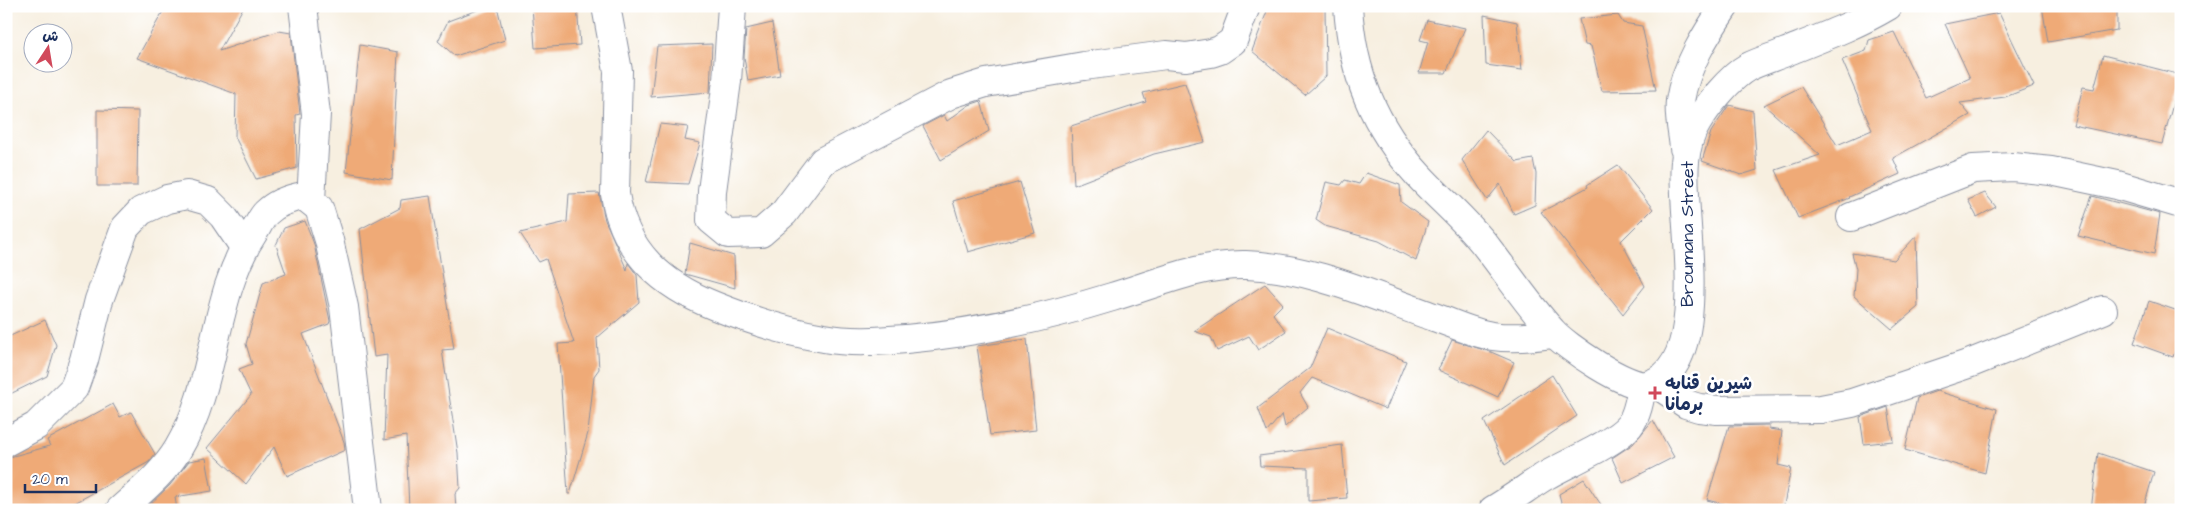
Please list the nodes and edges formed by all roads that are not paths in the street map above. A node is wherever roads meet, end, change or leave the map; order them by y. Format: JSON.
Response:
{"nodes":[{"id":1,"x":303,"y":6,"type":"edge"},
{"id":2,"x":606,"y":6,"type":"edge"},
{"id":3,"x":732,"y":6,"type":"edge"},
{"id":4,"x":1246,"y":6,"type":"edge"},
{"id":5,"x":1348,"y":6,"type":"edge"},
{"id":6,"x":1713,"y":6,"type":"edge"},
{"id":7,"x":1725,"y":6,"type":"edge"},
{"id":8,"x":1888,"y":6,"type":"edge"},
{"id":9,"x":1680,"y":102,"type":"junction"},
{"id":10,"x":1684,"y":163,"type":"junction"},
{"id":11,"x":311,"y":200,"type":"junction"},
{"id":12,"x":2181,"y":204,"type":"edge"},
{"id":13,"x":1851,"y":217,"type":"dead end"},
{"id":14,"x":244,"y":247,"type":"junction"},
{"id":15,"x":2102,"y":310,"type":"dead end"},
{"id":16,"x":1554,"y":334,"type":"junction"},
{"id":17,"x":1648,"y":384,"type":"junction"},
{"id":18,"x":6,"y":442,"type":"edge"},
{"id":19,"x":120,"y":510,"type":"edge"},
{"id":20,"x":368,"y":510,"type":"edge"},
{"id":21,"x":1493,"y":510,"type":"edge"}],
"edges":[{"from":1,"to":11,"type":"street"},
{"from":2,"to":16,"type":"street"},
{"from":3,"to":4,"type":"street"},
{"from":5,"to":16,"type":"street"},
{"from":6,"to":9,"type":"street"},
{"from":7,"to":9,"type":"street"},
{"from":8,"to":10,"type":"street","name":"Broumana Street"},
{"from":9,"to":10,"type":"street"},
{"from":10,"to":17,"type":"street","name":"Broumana Street"},
{"from":11,"to":14,"type":"street"},
{"from":11,"to":20,"type":"street"},
{"from":12,"to":13,"type":"street"},
{"from":14,"to":18,"type":"street"},
{"from":14,"to":19,"type":"street"},
{"from":15,"to":17,"type":"street"},
{"from":16,"to":17,"type":"street"},
{"from":17,"to":21,"type":"street"}]}
